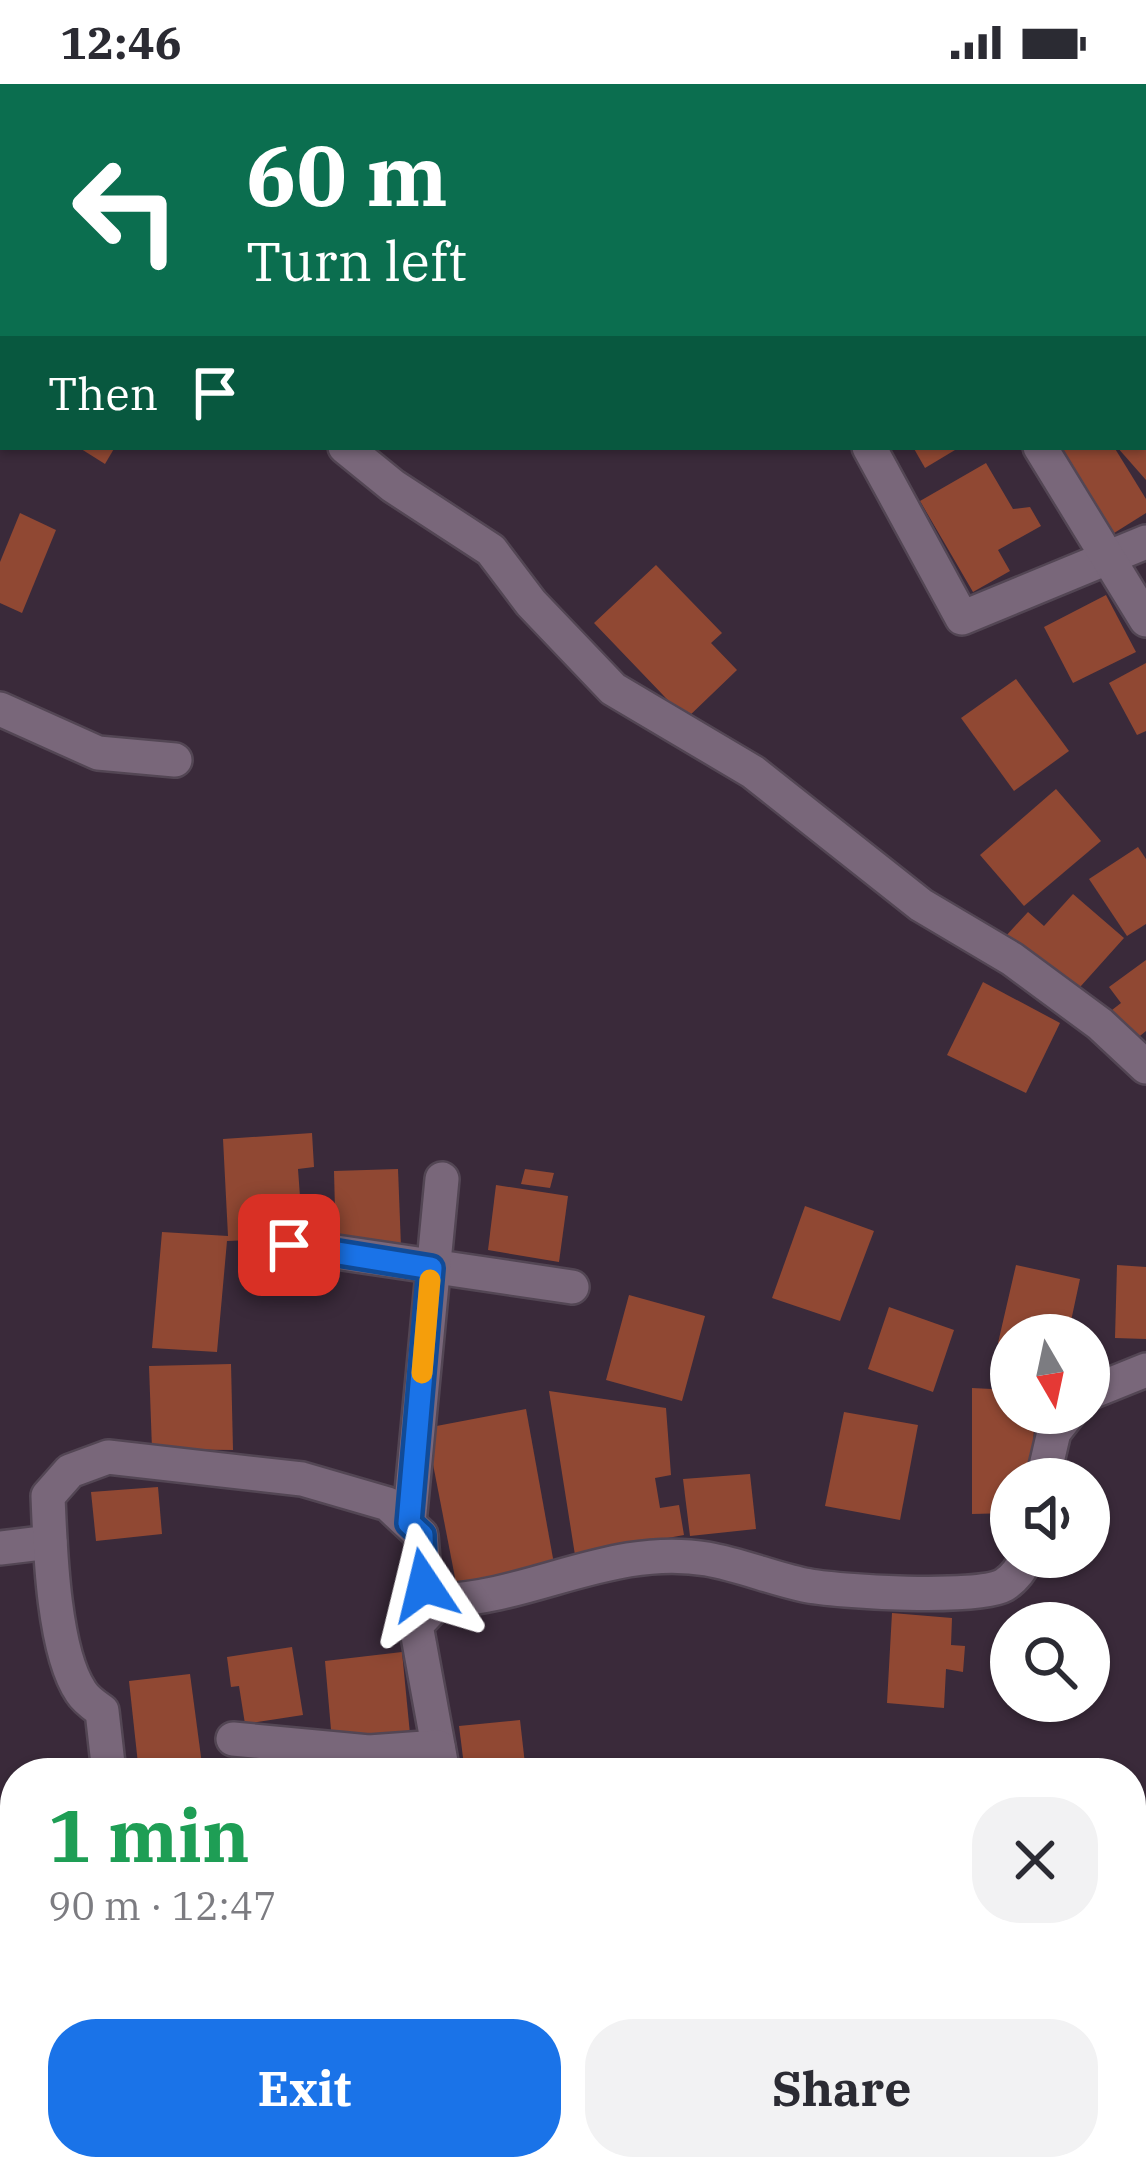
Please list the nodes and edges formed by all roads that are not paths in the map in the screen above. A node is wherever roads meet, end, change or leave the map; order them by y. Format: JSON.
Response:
{"nodes":[{"id":1,"x":349,"y":450,"type":"edge"},
{"id":2,"x":871,"y":450,"type":"edge"},
{"id":3,"x":1042,"y":450,"type":"edge"},
{"id":4,"x":1146,"y":542,"type":"edge"},
{"id":5,"x":1107,"y":559,"type":"junction"},
{"id":6,"x":1146,"y":620,"type":"edge"},
{"id":7,"x":0,"y":709,"type":"edge"},
{"id":8,"x":175,"y":760,"type":"dead end"},
{"id":9,"x":1146,"y":1067,"type":"edge"},
{"id":10,"x":442,"y":1179,"type":"dead end"},
{"id":11,"x":289,"y":1245,"type":"dead end"},
{"id":12,"x":431,"y":1268,"type":"junction"},
{"id":13,"x":572,"y":1287,"type":"dead end"},
{"id":14,"x":1146,"y":1370,"type":"edge"},
{"id":15,"x":1110,"y":1385,"type":"edge"},
{"id":16,"x":409,"y":1523,"type":"junction"},
{"id":17,"x":50,"y":1542,"type":"junction"},
{"id":18,"x":0,"y":1548,"type":"edge"},
{"id":19,"x":1012,"y":1578,"type":"edge"},
{"id":20,"x":439,"y":1600,"type":"junction"},
{"id":21,"x":233,"y":1739,"type":"dead end"},
{"id":22,"x":107,"y":1758,"type":"edge"},
{"id":23,"x":423,"y":1758,"type":"edge"},
{"id":24,"x":441,"y":1758,"type":"edge"}],
"edges":[{"from":1,"to":9,"type":"street"},
{"from":2,"to":5,"type":"street"},
{"from":3,"to":5,"type":"street"},
{"from":4,"to":5,"type":"street"},
{"from":5,"to":6,"type":"street"},
{"from":7,"to":8,"type":"street"},
{"from":10,"to":12,"type":"street"},
{"from":11,"to":12,"type":"street"},
{"from":12,"to":13,"type":"street"},
{"from":12,"to":16,"type":"street"},
{"from":14,"to":15,"type":"street"},
{"from":16,"to":17,"type":"street"},
{"from":16,"to":20,"type":"street"},
{"from":17,"to":18,"type":"street"},
{"from":17,"to":22,"type":"street"},
{"from":19,"to":20,"type":"street"},
{"from":20,"to":24,"type":"street"},
{"from":21,"to":23,"type":"street"}]}
